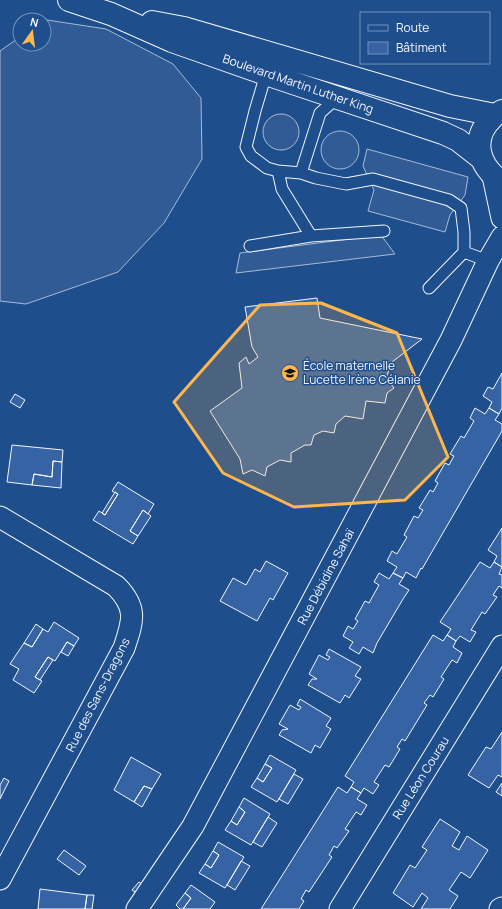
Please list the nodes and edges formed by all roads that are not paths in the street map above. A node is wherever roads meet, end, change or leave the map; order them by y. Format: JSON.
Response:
{"nodes":[{"id":1,"x":69,"y":0,"type":"edge"},
{"id":2,"x":111,"y":14,"type":"junction"},
{"id":3,"x":296,"y":62,"type":"junction"},
{"id":4,"x":266,"y":74,"type":"junction"},
{"id":5,"x":338,"y":97,"type":"junction"},
{"id":6,"x":499,"y":113,"type":"edge"},
{"id":7,"x":481,"y":158,"type":"junction"},
{"id":8,"x":278,"y":171,"type":"junction"},
{"id":9,"x":301,"y":174,"type":"junction"},
{"id":10,"x":498,"y":179,"type":"edge"},
{"id":11,"x":502,"y":218,"type":"edge"},
{"id":12,"x":384,"y":231,"type":"dead end"},
{"id":13,"x":311,"y":236,"type":"junction"},
{"id":14,"x":502,"y":237,"type":"edge"},
{"id":15,"x":250,"y":246,"type":"dead end"},
{"id":16,"x":464,"y":252,"type":"junction"},
{"id":17,"x":488,"y":261,"type":"junction"},
{"id":18,"x":430,"y":288,"type":"dead end"},
{"id":19,"x":0,"y":517,"type":"edge"},
{"id":20,"x":502,"y":646,"type":"edge"},
{"id":21,"x":0,"y":879,"type":"edge"},
{"id":22,"x":137,"y":909,"type":"edge"},
{"id":23,"x":340,"y":909,"type":"edge"}],
"edges":[{"from":1,"to":2,"type":"main road","name":"Boulevard Martin Luther King"},
{"from":2,"to":3,"type":"main road","name":"Boulevard Martin Luther King"},
{"from":2,"to":4,"type":"main road","name":"Boulevard Martin Luther King"},
{"from":3,"to":4,"type":"lane"},
{"from":3,"to":6,"type":"main road","name":"Boulevard Martin Luther King"},
{"from":4,"to":5,"type":"main road","name":"Boulevard Martin Luther King"},
{"from":4,"to":8,"type":"lane"},
{"from":5,"to":7,"type":"main road","name":"Boulevard Martin Luther King"},
{"from":5,"to":9,"type":"lane"},
{"from":6,"to":7,"type":"main road"},
{"from":7,"to":10,"type":"main road"},
{"from":8,"to":9,"type":"lane"},
{"from":8,"to":13,"type":"lane"},
{"from":9,"to":16,"type":"lane"},
{"from":10,"to":11,"type":"street"},
{"from":12,"to":13,"type":"lane"},
{"from":13,"to":15,"type":"lane"},
{"from":14,"to":17,"type":"street","name":"Rue Débidine Sahaï"},
{"from":16,"to":17,"type":"lane"},
{"from":16,"to":18,"type":"lane"},
{"from":17,"to":22,"type":"street","name":"Rue Débidine Sahaï"},
{"from":19,"to":21,"type":"street","name":"Rue des Sans-Dragons"},
{"from":20,"to":23,"type":"street","name":"Rue Léon Courau"}]}
